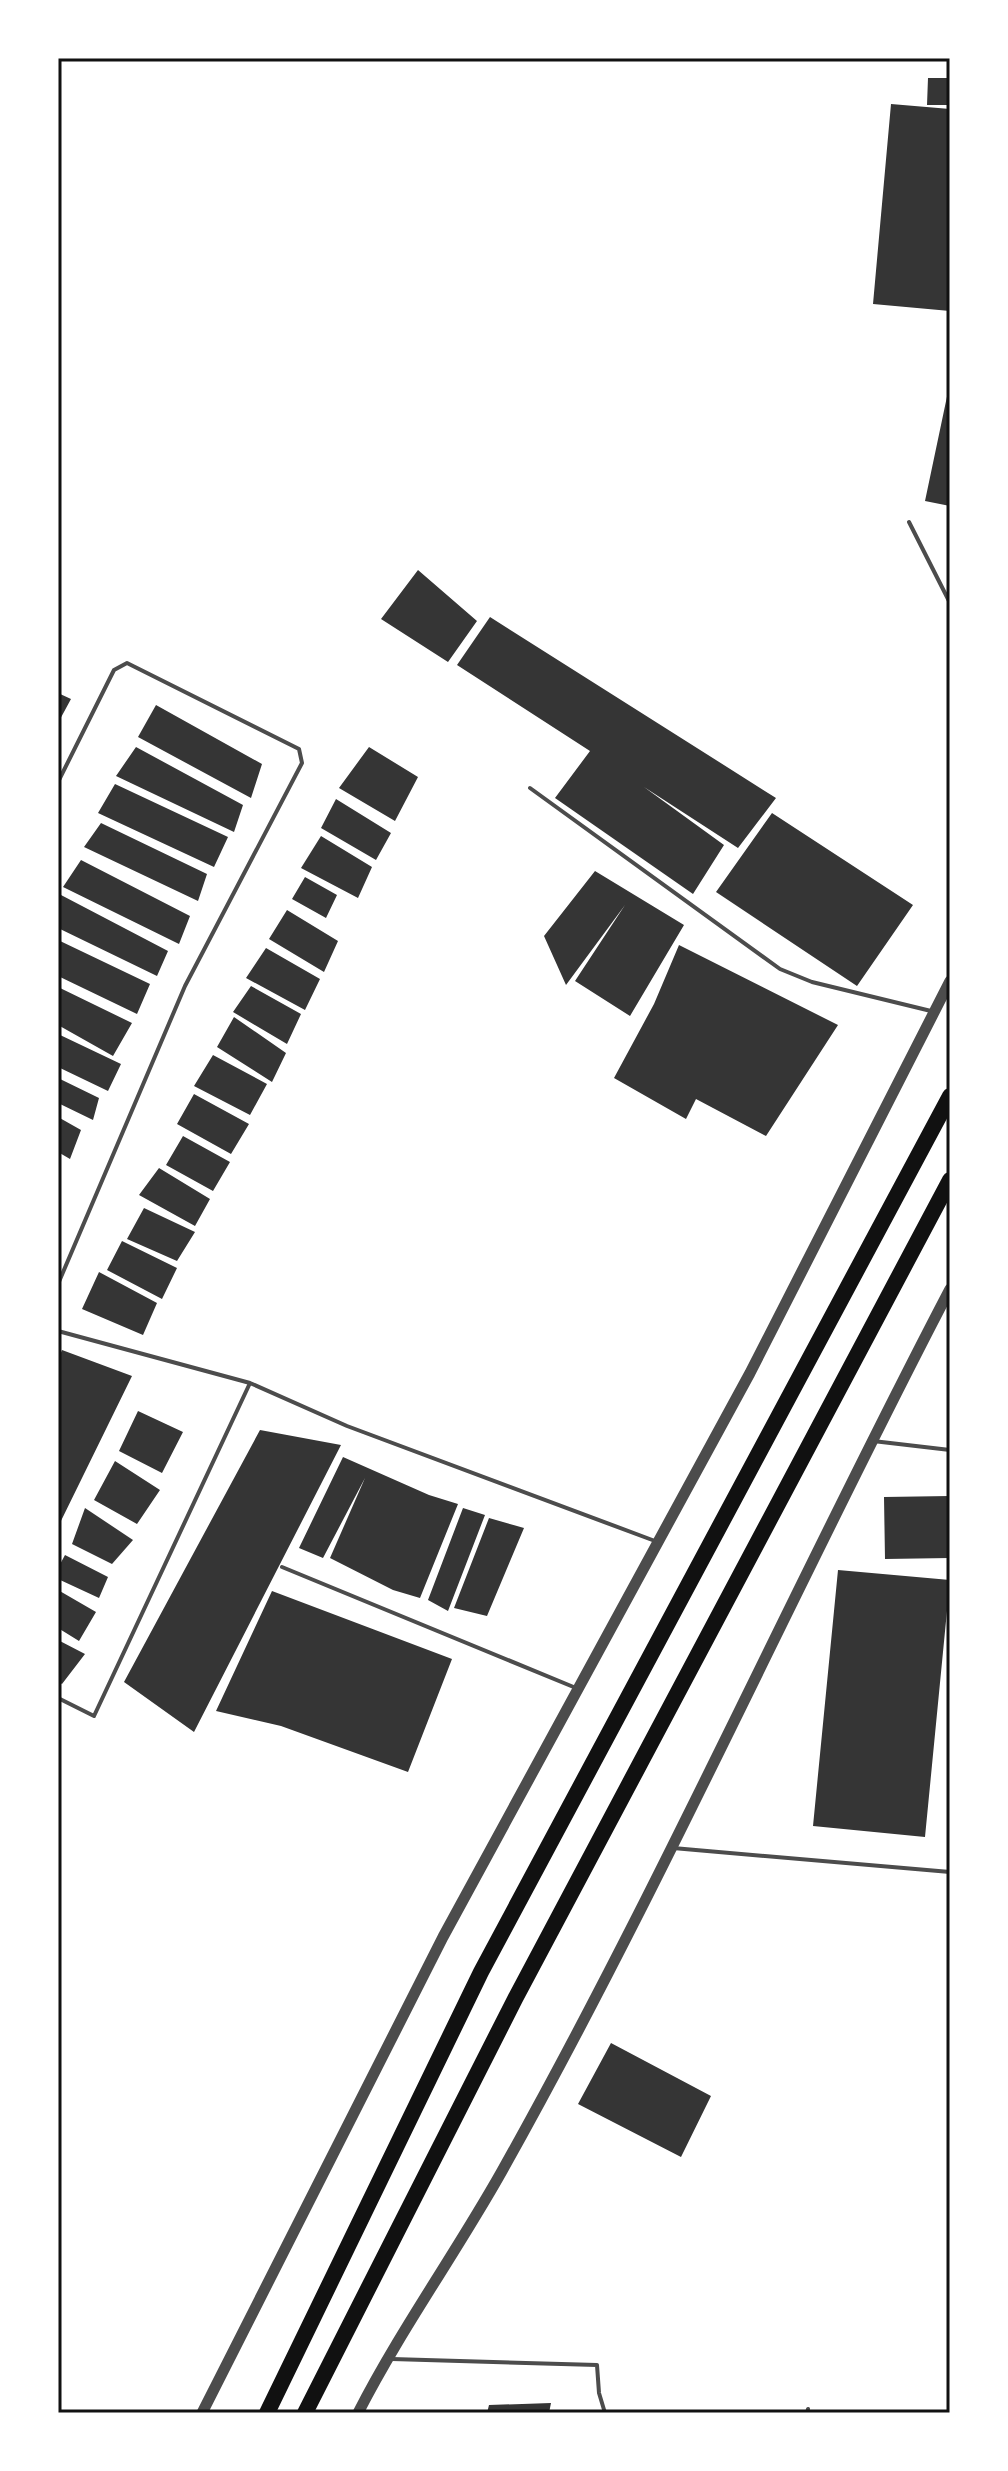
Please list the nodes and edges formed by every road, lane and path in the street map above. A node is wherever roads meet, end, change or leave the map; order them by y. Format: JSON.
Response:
{"nodes":[{"id":1,"x":909,"y":522,"type":"dead end"},
{"id":2,"x":950,"y":603,"type":"edge"},
{"id":3,"x":58,"y":782,"type":"edge"},
{"id":4,"x":530,"y":788,"type":"dead end"},
{"id":5,"x":950,"y":981,"type":"edge"},
{"id":6,"x":934,"y":1012,"type":"junction"},
{"id":7,"x":950,"y":1096,"type":"edge"},
{"id":8,"x":950,"y":1180,"type":"edge"},
{"id":9,"x":58,"y":1284,"type":"edge"},
{"id":10,"x":950,"y":1289,"type":"edge"},
{"id":11,"x":58,"y":1331,"type":"edge"},
{"id":12,"x":250,"y":1383,"type":"junction"},
{"id":13,"x":871,"y":1441,"type":"junction"},
{"id":14,"x":950,"y":1450,"type":"edge"},
{"id":15,"x":658,"y":1542,"type":"junction"},
{"id":16,"x":282,"y":1567,"type":"dead end"},
{"id":17,"x":578,"y":1689,"type":"junction"},
{"id":18,"x":58,"y":1698,"type":"edge"},
{"id":19,"x":670,"y":1848,"type":"junction"},
{"id":20,"x":950,"y":1872,"type":"edge"},
{"id":21,"x":386,"y":2359,"type":"junction"},
{"id":22,"x":202,"y":2413,"type":"edge"},
{"id":23,"x":264,"y":2413,"type":"edge"},
{"id":24,"x":305,"y":2413,"type":"edge"},
{"id":25,"x":358,"y":2413,"type":"edge"},
{"id":26,"x":605,"y":2413,"type":"edge"}],
"edges":[{"from":1,"to":2,"type":"lane"},
{"from":3,"to":9,"type":"lane"},
{"from":4,"to":6,"type":"lane"},
{"from":5,"to":6,"type":"street"},
{"from":6,"to":15,"type":"street"},
{"from":7,"to":23,"type":"highway"},
{"from":8,"to":24,"type":"highway"},
{"from":10,"to":13,"type":"street"},
{"from":11,"to":12,"type":"lane"},
{"from":12,"to":15,"type":"lane"},
{"from":12,"to":18,"type":"lane"},
{"from":13,"to":14,"type":"lane"},
{"from":13,"to":19,"type":"street"},
{"from":15,"to":17,"type":"street"},
{"from":16,"to":17,"type":"lane"},
{"from":17,"to":22,"type":"street"},
{"from":19,"to":20,"type":"lane"},
{"from":19,"to":21,"type":"street"},
{"from":21,"to":25,"type":"street"},
{"from":21,"to":26,"type":"lane"}]}
